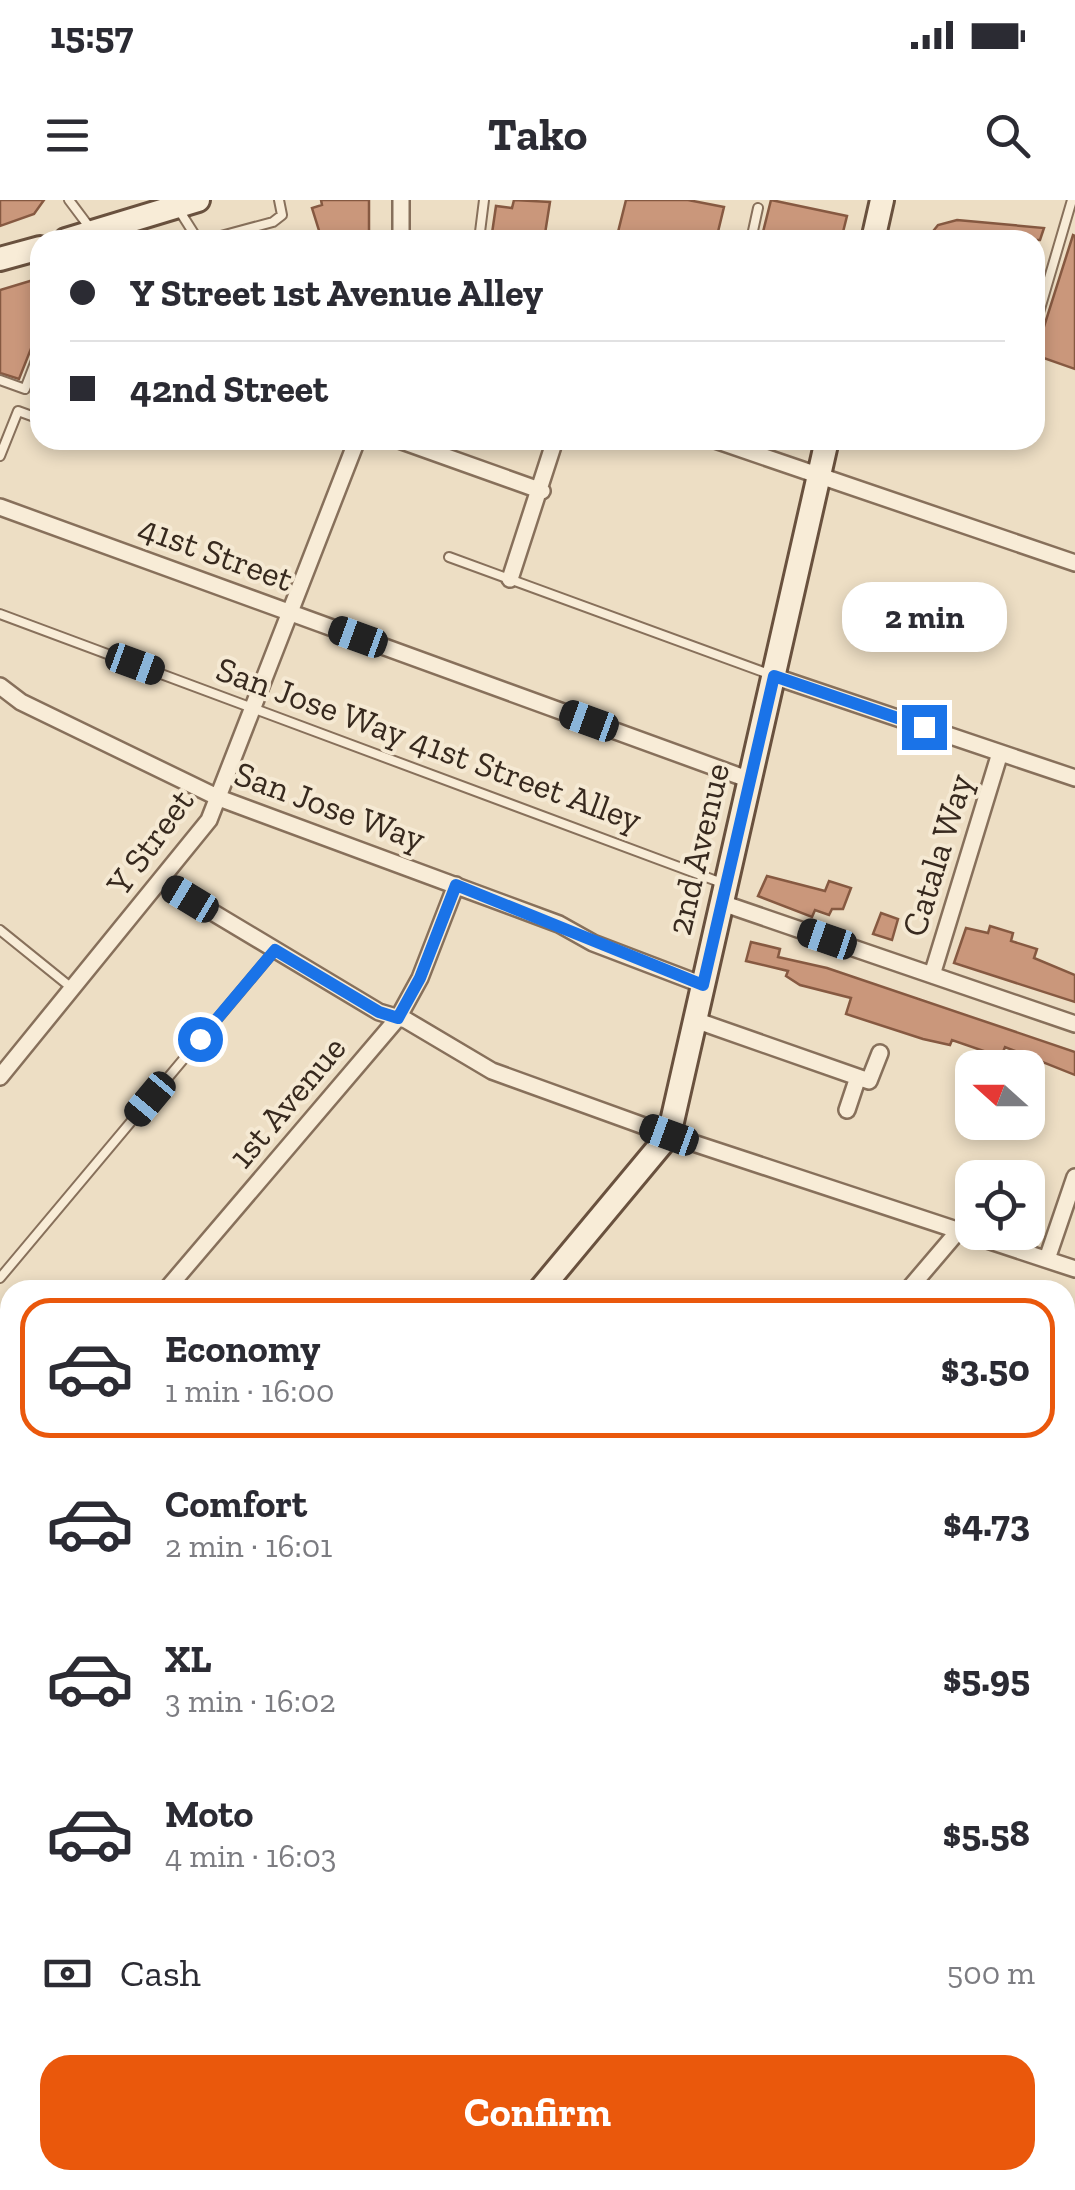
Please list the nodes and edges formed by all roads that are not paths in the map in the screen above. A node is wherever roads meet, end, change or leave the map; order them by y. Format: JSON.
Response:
{"nodes":[{"id":1,"x":69,"y":200,"type":"edge"},
{"id":2,"x":279,"y":200,"type":"edge"},
{"id":3,"x":400,"y":200,"type":"edge"},
{"id":4,"x":484,"y":200,"type":"edge"},
{"id":5,"x":882,"y":200,"type":"edge"},
{"id":6,"x":1072,"y":200,"type":"edge"},
{"id":7,"x":188,"y":203,"type":"edge"},
{"id":8,"x":758,"y":208,"type":"dead end"},
{"id":9,"x":89,"y":230,"type":"edge"},
{"id":10,"x":110,"y":230,"type":"edge"},
{"id":11,"x":195,"y":230,"type":"edge"},
{"id":12,"x":244,"y":230,"type":"edge"},
{"id":13,"x":400,"y":230,"type":"edge"},
{"id":14,"x":480,"y":230,"type":"edge"},
{"id":15,"x":753,"y":230,"type":"edge"},
{"id":16,"x":875,"y":230,"type":"edge"},
{"id":17,"x":30,"y":251,"type":"edge"},
{"id":18,"x":0,"y":259,"type":"edge"},
{"id":19,"x":1045,"y":292,"type":"edge"},
{"id":20,"x":30,"y":376,"type":"edge"},
{"id":21,"x":0,"y":380,"type":"edge"},
{"id":22,"x":30,"y":415,"type":"edge"},
{"id":23,"x":352,"y":450,"type":"edge"},
{"id":24,"x":427,"y":450,"type":"edge"},
{"id":25,"x":552,"y":450,"type":"edge"},
{"id":26,"x":744,"y":450,"type":"edge"},
{"id":27,"x":825,"y":450,"type":"edge"},
{"id":28,"x":0,"y":456,"type":"edge"},
{"id":29,"x":819,"y":476,"type":"junction"},
{"id":30,"x":542,"y":491,"type":"junction"},
{"id":31,"x":0,"y":507,"type":"edge"},
{"id":32,"x":449,"y":556,"type":"dead end"},
{"id":33,"x":1075,"y":563,"type":"edge"},
{"id":34,"x":510,"y":579,"type":"junction"},
{"id":35,"x":292,"y":613,"type":"junction"},
{"id":36,"x":0,"y":614,"type":"edge"},
{"id":37,"x":774,"y":676,"type":"junction"},
{"id":38,"x":0,"y":686,"type":"edge"},
{"id":39,"x":254,"y":708,"type":"junction"},
{"id":40,"x":1000,"y":753,"type":"junction"},
{"id":41,"x":1075,"y":778,"type":"edge"},
{"id":42,"x":750,"y":780,"type":"junction"},
{"id":43,"x":219,"y":798,"type":"junction"},
{"id":44,"x":162,"y":882,"type":"junction"},
{"id":45,"x":456,"y":885,"type":"junction"},
{"id":46,"x":724,"y":894,"type":"junction"},
{"id":47,"x":0,"y":930,"type":"edge"},
{"id":48,"x":275,"y":950,"type":"junction"},
{"id":49,"x":932,"y":975,"type":"junction"},
{"id":50,"x":703,"y":985,"type":"junction"},
{"id":51,"x":73,"y":989,"type":"junction"},
{"id":52,"x":398,"y":1018,"type":"junction"},
{"id":53,"x":695,"y":1020,"type":"junction"},
{"id":54,"x":1075,"y":1024,"type":"edge"},
{"id":55,"x":880,"y":1053,"type":"dead end"},
{"id":56,"x":0,"y":1077,"type":"edge"},
{"id":57,"x":858,"y":1077,"type":"junction"},
{"id":58,"x":847,"y":1110,"type":"dead end"},
{"id":59,"x":669,"y":1135,"type":"junction"},
{"id":60,"x":1075,"y":1176,"type":"edge"},
{"id":61,"x":955,"y":1227,"type":"edge"},
{"id":62,"x":955,"y":1235,"type":"edge"},
{"id":63,"x":1022,"y":1250,"type":"edge"},
{"id":64,"x":1048,"y":1259,"type":"junction"},
{"id":65,"x":1075,"y":1269,"type":"edge"},
{"id":66,"x":0,"y":1278,"type":"edge"},
{"id":67,"x":175,"y":1280,"type":"edge"},
{"id":68,"x":548,"y":1280,"type":"edge"},
{"id":69,"x":917,"y":1280,"type":"edge"}],
"edges":[{"from":1,"to":9,"type":"lane"},
{"from":2,"to":12,"type":"lane"},
{"from":3,"to":13,"type":"street"},
{"from":4,"to":14,"type":"lane"},
{"from":5,"to":16,"type":"street"},
{"from":6,"to":19,"type":"lane"},
{"from":7,"to":10,"type":"street"},
{"from":7,"to":11,"type":"lane"},
{"from":8,"to":15,"type":"lane"},
{"from":17,"to":18,"type":"street"},
{"from":20,"to":21,"type":"lane"},
{"from":22,"to":28,"type":"lane"},
{"from":23,"to":35,"type":"street","name":"Y Street"},
{"from":24,"to":30,"type":"street"},
{"from":25,"to":30,"type":"street"},
{"from":26,"to":29,"type":"street"},
{"from":27,"to":29,"type":"street","name":"2nd Avenue"},
{"from":29,"to":33,"type":"street"},
{"from":29,"to":37,"type":"street","name":"2nd Avenue"},
{"from":30,"to":34,"type":"street"},
{"from":31,"to":35,"type":"street","name":"41st Street"},
{"from":32,"to":34,"type":"lane"},
{"from":34,"to":37,"type":"lane"},
{"from":35,"to":39,"type":"street","name":"Y Street"},
{"from":35,"to":42,"type":"street","name":"41st Street"},
{"from":36,"to":39,"type":"lane","name":"San Jose Way 41st Street Alley"},
{"from":37,"to":40,"type":"street"},
{"from":37,"to":42,"type":"street","name":"2nd Avenue"},
{"from":38,"to":43,"type":"street","name":"San Jose Way"},
{"from":39,"to":43,"type":"street","name":"Y Street"},
{"from":39,"to":46,"type":"lane","name":"San Jose Way 41st Street Alley"},
{"from":40,"to":41,"type":"street"},
{"from":40,"to":49,"type":"street","name":"Catala Way"},
{"from":42,"to":46,"type":"street","name":"2nd Avenue"},
{"from":43,"to":44,"type":"street","name":"Y Street"},
{"from":43,"to":45,"type":"street","name":"San Jose Way"},
{"from":44,"to":48,"type":"street"},
{"from":44,"to":51,"type":"street","name":"Y Street"},
{"from":45,"to":50,"type":"street","name":"San Jose Way"},
{"from":45,"to":52,"type":"street","name":"1st Avenue"},
{"from":46,"to":49,"type":"street"},
{"from":46,"to":50,"type":"street","name":"2nd Avenue"},
{"from":47,"to":51,"type":"lane"},
{"from":48,"to":52,"type":"street"},
{"from":48,"to":66,"type":"lane"},
{"from":49,"to":54,"type":"street"},
{"from":50,"to":53,"type":"street","name":"2nd Avenue"},
{"from":51,"to":56,"type":"street","name":"Y Street"},
{"from":52,"to":59,"type":"street"},
{"from":52,"to":67,"type":"street","name":"1st Avenue"},
{"from":53,"to":57,"type":"street"},
{"from":53,"to":59,"type":"street","name":"2nd Avenue"},
{"from":55,"to":57,"type":"street"},
{"from":57,"to":58,"type":"street"},
{"from":59,"to":61,"type":"street"},
{"from":59,"to":68,"type":"street","name":"2nd Avenue"},
{"from":60,"to":64,"type":"street"},
{"from":62,"to":69,"type":"street"},
{"from":63,"to":64,"type":"street"},
{"from":64,"to":65,"type":"street"}]}
